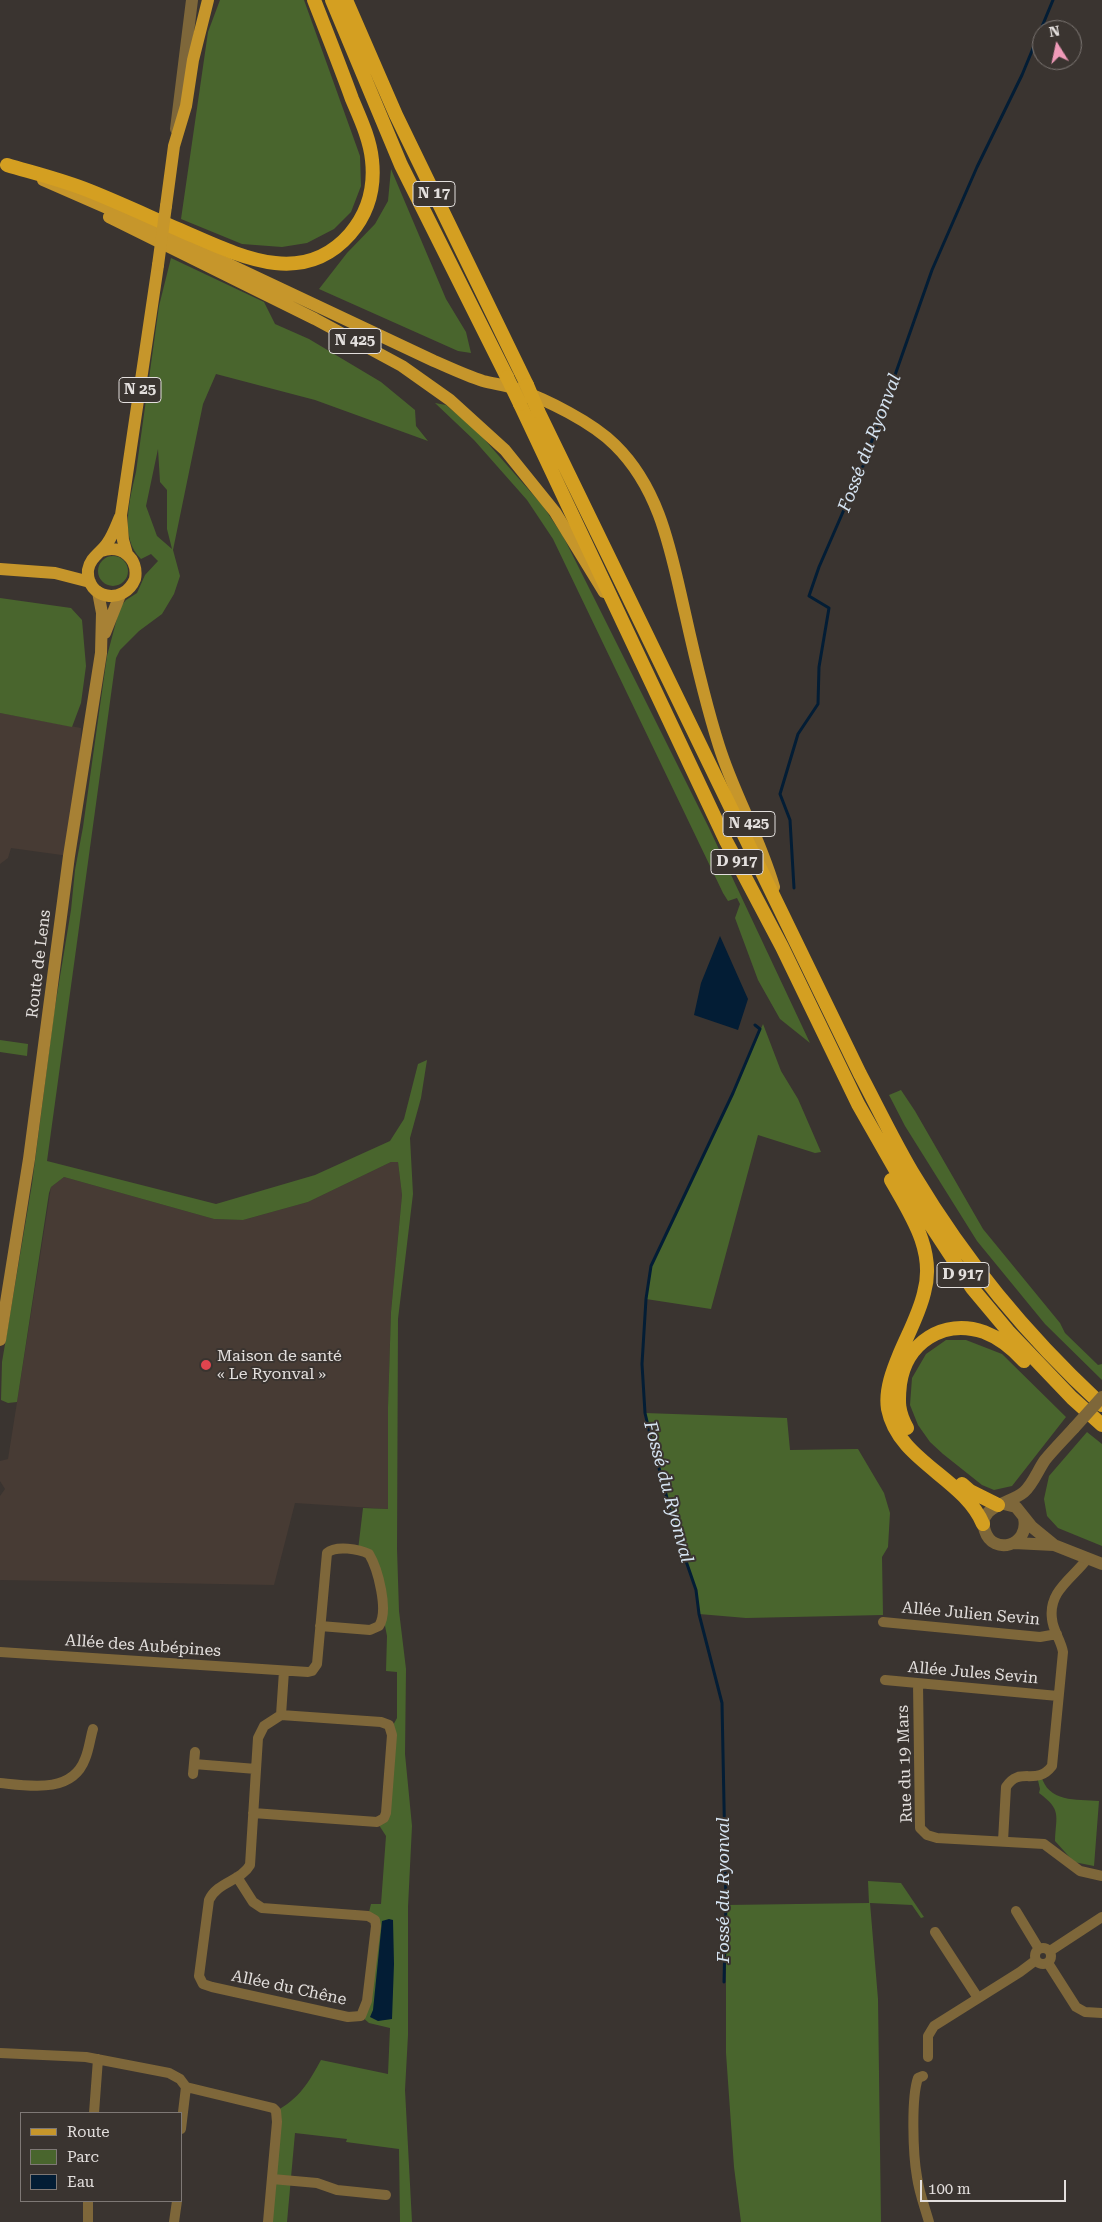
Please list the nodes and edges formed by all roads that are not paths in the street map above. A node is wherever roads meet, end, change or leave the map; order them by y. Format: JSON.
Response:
{"nodes":[{"id":1,"x":192,"y":0,"type":"edge"},
{"id":2,"x":208,"y":0,"type":"edge"},
{"id":3,"x":314,"y":0,"type":"edge"},
{"id":4,"x":332,"y":0,"type":"edge"},
{"id":5,"x":346,"y":0,"type":"edge"},
{"id":6,"x":174,"y":146,"type":"junction"},
{"id":7,"x":4,"y":163,"type":"edge"},
{"id":8,"x":507,"y":377,"type":"joint"},
{"id":9,"x":527,"y":385,"type":"joint"},
{"id":10,"x":121,"y":515,"type":"junction"},
{"id":11,"x":101,"y":551,"type":"junction"},
{"id":12,"x":127,"y":554,"type":"junction"},
{"id":13,"x":0,"y":569,"type":"edge"},
{"id":14,"x":94,"y":587,"type":"junction"},
{"id":15,"x":120,"y":595,"type":"junction"},
{"id":16,"x":621,"y":617,"type":"junction"},
{"id":17,"x":103,"y":638,"type":"junction"},
{"id":18,"x":778,"y":903,"type":"junction"},
{"id":19,"x":858,"y":1104,"type":"junction"},
{"id":20,"x":0,"y":1340,"type":"edge"},
{"id":21,"x":1102,"y":1397,"type":"edge"},
{"id":22,"x":1102,"y":1405,"type":"edge"},
{"id":23,"x":1102,"y":1425,"type":"edge"},
{"id":24,"x":1102,"y":1436,"type":"edge"},
{"id":25,"x":1024,"y":1492,"type":"junction"},
{"id":26,"x":1001,"y":1505,"type":"junction"},
{"id":27,"x":1022,"y":1515,"type":"junction"},
{"id":28,"x":983,"y":1524,"type":"junction"},
{"id":29,"x":1014,"y":1543,"type":"junction"},
{"id":30,"x":1054,"y":1545,"type":"junction"},
{"id":31,"x":1087,"y":1559,"type":"junction"},
{"id":32,"x":1102,"y":1564,"type":"edge"},
{"id":33,"x":883,"y":1622,"type":"dead end"},
{"id":34,"x":320,"y":1626,"type":"junction"},
{"id":35,"x":1057,"y":1634,"type":"junction"},
{"id":36,"x":0,"y":1652,"type":"edge"},
{"id":37,"x":284,"y":1671,"type":"junction"},
{"id":38,"x":885,"y":1680,"type":"dead end"},
{"id":39,"x":918,"y":1684,"type":"junction"},
{"id":40,"x":1058,"y":1696,"type":"junction"},
{"id":41,"x":281,"y":1715,"type":"junction"},
{"id":42,"x":93,"y":1729,"type":"dead end"},
{"id":43,"x":195,"y":1752,"type":"dead end"},
{"id":44,"x":256,"y":1769,"type":"junction"},
{"id":45,"x":0,"y":1783,"type":"edge"},
{"id":46,"x":253,"y":1813,"type":"junction"},
{"id":47,"x":1003,"y":1841,"type":"junction"},
{"id":48,"x":1102,"y":1876,"type":"edge"},
{"id":49,"x":238,"y":1878,"type":"junction"},
{"id":50,"x":1016,"y":1911,"type":"dead end"},
{"id":51,"x":1102,"y":1917,"type":"edge"},
{"id":52,"x":934,"y":1932,"type":"dead end"},
{"id":53,"x":1045,"y":1950,"type":"junction"},
{"id":54,"x":1036,"y":1960,"type":"junction"},
{"id":55,"x":1048,"y":1963,"type":"junction"},
{"id":56,"x":978,"y":1998,"type":"junction"},
{"id":57,"x":1102,"y":2013,"type":"edge"},
{"id":58,"x":0,"y":2053,"type":"edge"},
{"id":59,"x":928,"y":2057,"type":"dead end"},
{"id":60,"x":98,"y":2059,"type":"junction"},
{"id":61,"x":923,"y":2076,"type":"dead end"},
{"id":62,"x":186,"y":2087,"type":"junction"},
{"id":63,"x":94,"y":2112,"type":"edge"},
{"id":64,"x":182,"y":2121,"type":"edge"},
{"id":65,"x":272,"y":2179,"type":"junction"},
{"id":66,"x":386,"y":2195,"type":"dead end"},
{"id":67,"x":88,"y":2202,"type":"edge"},
{"id":68,"x":176,"y":2202,"type":"edge"},
{"id":69,"x":88,"y":2222,"type":"edge"},
{"id":70,"x":174,"y":2222,"type":"edge"},
{"id":71,"x":268,"y":2222,"type":"edge"},
{"id":72,"x":929,"y":2222,"type":"edge"}],
"edges":[{"from":1,"to":6,"type":"street"},
{"from":2,"to":6,"type":"main road"},
{"from":3,"to":7,"type":"highway"},
{"from":4,"to":8,"type":"highway","number":"N 17"},
{"from":5,"to":9,"type":"highway","number":"N 17"},
{"from":6,"to":10,"type":"main road","number":"N 25","bridge":true},
{"from":7,"to":16,"type":"main road","number":"N 425"},
{"from":7,"to":18,"type":"main road","number":"N 425"},
{"from":8,"to":16,"type":"highway","number":"D 917","bridge":true},
{"from":9,"to":18,"type":"highway","number":"D 917","bridge":true},
{"from":10,"to":11,"type":"main road","number":"N 25"},
{"from":10,"to":12,"type":"main road","number":"N 25"},
{"from":11,"to":12,"type":"main road"},
{"from":11,"to":14,"type":"main road"},
{"from":12,"to":15,"type":"main road"},
{"from":13,"to":14,"type":"main road"},
{"from":14,"to":15,"type":"main road"},
{"from":14,"to":17,"type":"main road","name":"Route de Lens"},
{"from":15,"to":17,"type":"main road"},
{"from":16,"to":19,"type":"highway","number":"D 917"},
{"from":17,"to":20,"type":"main road","name":"Route de Lens"},
{"from":18,"to":22,"type":"highway","number":"D 917"},
{"from":19,"to":23,"type":"highway","number":"D 917"},
{"from":19,"to":28,"type":"highway"},
{"from":21,"to":25,"type":"street","bridge":true},
{"from":24,"to":26,"type":"highway"},
{"from":25,"to":26,"type":"street"},
{"from":25,"to":27,"type":"street"},
{"from":26,"to":27,"type":"street"},
{"from":26,"to":28,"type":"street"},
{"from":27,"to":29,"type":"street"},
{"from":27,"to":30,"type":"street"},
{"from":28,"to":29,"type":"street"},
{"from":29,"to":30,"type":"street"},
{"from":30,"to":31,"type":"street"},
{"from":31,"to":32,"type":"street"},
{"from":31,"to":35,"type":"street"},
{"from":33,"to":35,"type":"street","name":"Allée Julien Sevin"},
{"from":34,"to":34,"type":"street"},
{"from":34,"to":37,"type":"street","name":"Allée des Aubépines"},
{"from":35,"to":40,"type":"street"},
{"from":36,"to":37,"type":"street","name":"Allée des Aubépines"},
{"from":37,"to":41,"type":"street"},
{"from":38,"to":39,"type":"street","name":"Allée Jules Sevin"},
{"from":39,"to":40,"type":"street","name":"Allée Jules Sevin"},
{"from":39,"to":47,"type":"street","name":"Rue du 19 Mars"},
{"from":40,"to":47,"type":"street"},
{"from":41,"to":44,"type":"street"},
{"from":41,"to":46,"type":"street"},
{"from":42,"to":45,"type":"street"},
{"from":43,"to":44,"type":"street"},
{"from":44,"to":46,"type":"street"},
{"from":46,"to":49,"type":"street"},
{"from":47,"to":48,"type":"street","name":"Rue du 19 Mars"},
{"from":49,"to":49,"type":"street","name":"Allée du Chêne"},
{"from":50,"to":53,"type":"street"},
{"from":51,"to":53,"type":"street"},
{"from":52,"to":56,"type":"street"},
{"from":53,"to":54,"type":"street"},
{"from":53,"to":55,"type":"street"},
{"from":54,"to":55,"type":"street"},
{"from":54,"to":56,"type":"street"},
{"from":55,"to":57,"type":"street"},
{"from":56,"to":59,"type":"street"},
{"from":58,"to":60,"type":"street"},
{"from":60,"to":62,"type":"street"},
{"from":60,"to":63,"type":"street"},
{"from":61,"to":72,"type":"street"},
{"from":62,"to":64,"type":"street"},
{"from":62,"to":65,"type":"street"},
{"from":65,"to":66,"type":"street"},
{"from":65,"to":71,"type":"street"},
{"from":67,"to":69,"type":"street"},
{"from":68,"to":70,"type":"street"}]}
